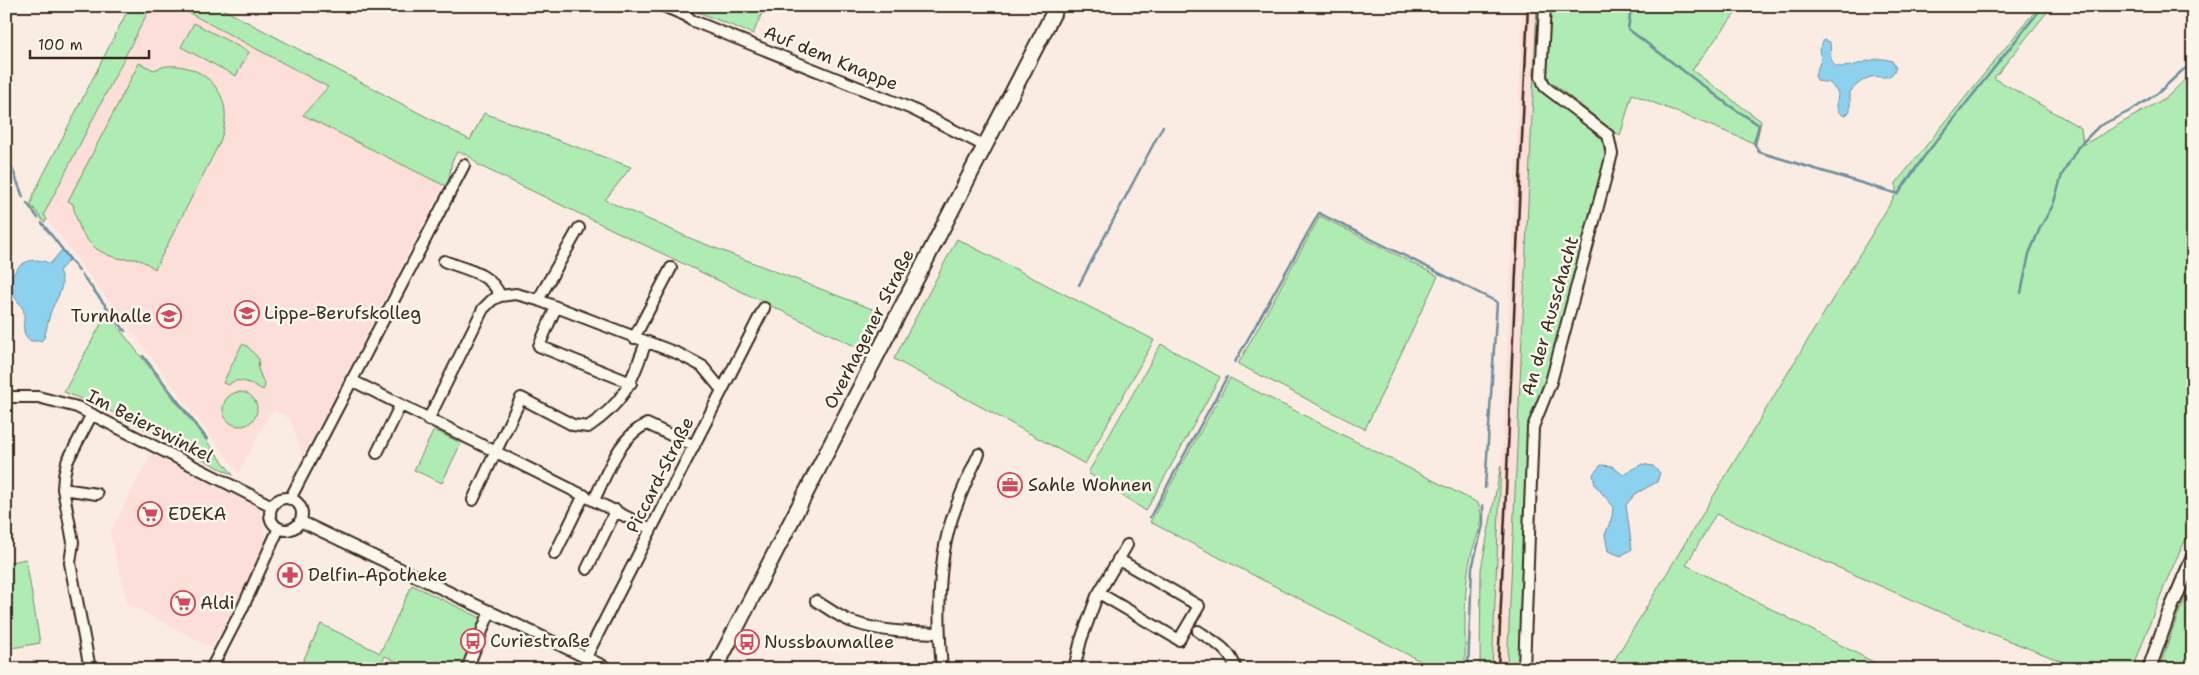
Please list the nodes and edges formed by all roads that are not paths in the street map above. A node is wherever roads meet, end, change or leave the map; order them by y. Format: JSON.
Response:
{"nodes":[{"id":1,"x":663,"y":6,"type":"edge"},
{"id":2,"x":1057,"y":6,"type":"edge"},
{"id":3,"x":1545,"y":6,"type":"edge"},
{"id":4,"x":985,"y":146,"type":"junction"},
{"id":5,"x":464,"y":165,"type":"dead end"},
{"id":6,"x":579,"y":228,"type":"dead end"},
{"id":7,"x":444,"y":261,"type":"dead end"},
{"id":8,"x":671,"y":268,"type":"dead end"},
{"id":9,"x":500,"y":296,"type":"junction"},
{"id":10,"x":538,"y":300,"type":"junction"},
{"id":11,"x":556,"y":307,"type":"junction"},
{"id":12,"x":764,"y":308,"type":"dead end"},
{"id":13,"x":634,"y":338,"type":"junction"},
{"id":14,"x":646,"y":342,"type":"junction"},
{"id":15,"x":352,"y":380,"type":"junction"},
{"id":16,"x":632,"y":383,"type":"junction"},
{"id":17,"x":721,"y":389,"type":"junction"},
{"id":18,"x":6,"y":396,"type":"edge"},
{"id":19,"x":400,"y":406,"type":"junction"},
{"id":20,"x":92,"y":414,"type":"junction"},
{"id":21,"x":428,"y":420,"type":"junction"},
{"id":22,"x":694,"y":446,"type":"junction"},
{"id":23,"x":377,"y":453,"type":"dead end"},
{"id":24,"x":496,"y":453,"type":"junction"},
{"id":25,"x":979,"y":454,"type":"dead end"},
{"id":26,"x":63,"y":489,"type":"junction"},
{"id":27,"x":97,"y":494,"type":"dead end"},
{"id":28,"x":584,"y":495,"type":"junction"},
{"id":29,"x":290,"y":499,"type":"junction"},
{"id":30,"x":473,"y":500,"type":"dead end"},
{"id":31,"x":594,"y":500,"type":"junction"},
{"id":32,"x":272,"y":506,"type":"junction"},
{"id":33,"x":616,"y":510,"type":"junction"},
{"id":34,"x":300,"y":521,"type":"junction"},
{"id":35,"x":279,"y":528,"type":"junction"},
{"id":36,"x":651,"y":529,"type":"junction"},
{"id":37,"x":1127,"y":544,"type":"dead end"},
{"id":38,"x":555,"y":554,"type":"dead end"},
{"id":39,"x":2193,"y":557,"type":"edge"},
{"id":40,"x":1118,"y":559,"type":"junction"},
{"id":41,"x":587,"y":568,"type":"dead end"},
{"id":42,"x":1098,"y":593,"type":"junction"},
{"id":43,"x":816,"y":601,"type":"dead end"},
{"id":44,"x":490,"y":611,"type":"junction"},
{"id":45,"x":1198,"y":631,"type":"dead end"},
{"id":46,"x":939,"y":633,"type":"junction"},
{"id":47,"x":586,"y":657,"type":"junction"},
{"id":48,"x":90,"y":669,"type":"edge"},
{"id":49,"x":211,"y":669,"type":"edge"},
{"id":50,"x":467,"y":669,"type":"edge"},
{"id":51,"x":610,"y":669,"type":"edge"},
{"id":52,"x":715,"y":669,"type":"edge"},
{"id":53,"x":942,"y":669,"type":"edge"},
{"id":54,"x":1074,"y":669,"type":"edge"},
{"id":55,"x":1236,"y":669,"type":"edge"},
{"id":56,"x":1524,"y":669,"type":"edge"},
{"id":57,"x":2149,"y":669,"type":"edge"}],
"edges":[{"from":1,"to":4,"type":"street","name":"Auf dem Knappe"},
{"from":2,"to":4,"type":"main road","name":"Overhagener Straße"},
{"from":3,"to":56,"type":"street","name":"An der Ausschacht"},
{"from":4,"to":52,"type":"main road","name":"Overhagener Straße"},
{"from":5,"to":15,"type":"street"},
{"from":6,"to":10,"type":"street"},
{"from":7,"to":9,"type":"street"},
{"from":8,"to":13,"type":"street"},
{"from":9,"to":10,"type":"street"},
{"from":9,"to":21,"type":"street"},
{"from":10,"to":11,"type":"street"},
{"from":11,"to":13,"type":"street"},
{"from":11,"to":16,"type":"street"},
{"from":12,"to":17,"type":"street","name":"Piccard-Straße"},
{"from":13,"to":14,"type":"street"},
{"from":14,"to":16,"type":"street"},
{"from":14,"to":17,"type":"street"},
{"from":15,"to":19,"type":"street"},
{"from":15,"to":29,"type":"street"},
{"from":16,"to":24,"type":"street"},
{"from":17,"to":22,"type":"street","name":"Piccard-Straße"},
{"from":18,"to":20,"type":"street","name":"Im Beierswinkel"},
{"from":19,"to":21,"type":"street"},
{"from":19,"to":23,"type":"street"},
{"from":20,"to":26,"type":"street"},
{"from":20,"to":32,"type":"street","name":"Im Beierswinkel"},
{"from":21,"to":24,"type":"street"},
{"from":22,"to":31,"type":"street"},
{"from":22,"to":36,"type":"street","name":"Piccard-Straße"},
{"from":24,"to":28,"type":"street"},
{"from":24,"to":30,"type":"street"},
{"from":25,"to":46,"type":"street"},
{"from":26,"to":27,"type":"street"},
{"from":26,"to":48,"type":"street"},
{"from":28,"to":31,"type":"street"},
{"from":28,"to":38,"type":"street"},
{"from":29,"to":32,"type":"street"},
{"from":29,"to":34,"type":"street"},
{"from":31,"to":33,"type":"street"},
{"from":32,"to":35,"type":"street"},
{"from":33,"to":36,"type":"street"},
{"from":33,"to":41,"type":"street"},
{"from":34,"to":35,"type":"street"},
{"from":34,"to":44,"type":"street"},
{"from":35,"to":49,"type":"street"},
{"from":36,"to":47,"type":"street","name":"Piccard-Straße"},
{"from":37,"to":40,"type":"street"},
{"from":39,"to":57,"type":"street"},
{"from":40,"to":42,"type":"street"},
{"from":40,"to":42,"type":"street"},
{"from":42,"to":54,"type":"street"},
{"from":43,"to":46,"type":"street"},
{"from":44,"to":47,"type":"street"},
{"from":44,"to":50,"type":"street"},
{"from":45,"to":55,"type":"street"},
{"from":46,"to":53,"type":"street"},
{"from":47,"to":51,"type":"street"}]}
